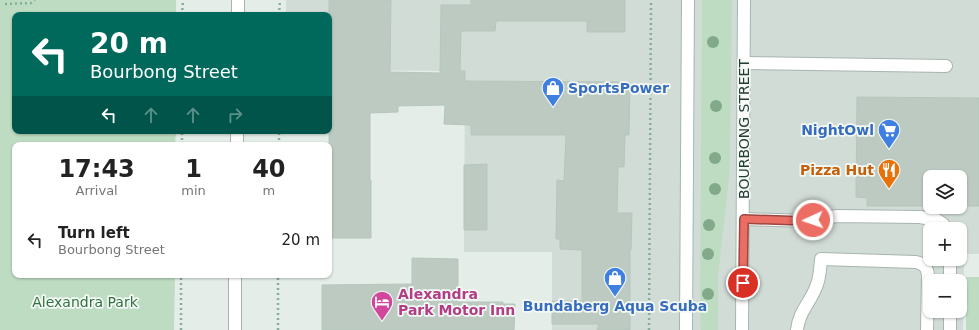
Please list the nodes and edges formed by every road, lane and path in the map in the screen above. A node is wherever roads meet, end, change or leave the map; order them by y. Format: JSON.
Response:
{"nodes":[{"id":1,"x":35,"y":0,"type":"edge"},
{"id":2,"x":183,"y":0,"type":"edge"},
{"id":3,"x":238,"y":0,"type":"edge"},
{"id":4,"x":280,"y":0,"type":"edge"},
{"id":5,"x":651,"y":0,"type":"edge"},
{"id":6,"x":688,"y":0,"type":"edge"},
{"id":7,"x":744,"y":0,"type":"edge"},
{"id":8,"x":5,"y":4,"type":"dead end"},
{"id":9,"x":182,"y":12,"type":"edge"},
{"id":10,"x":238,"y":12,"type":"edge"},
{"id":11,"x":280,"y":12,"type":"edge"},
{"id":12,"x":744,"y":64,"type":"junction"},
{"id":13,"x":946,"y":66,"type":"dead end"},
{"id":14,"x":744,"y":219,"type":"junction"},
{"id":15,"x":940,"y":222,"type":"edge"},
{"id":16,"x":181,"y":278,"type":"edge"},
{"id":17,"x":236,"y":278,"type":"edge"},
{"id":18,"x":278,"y":278,"type":"edge"},
{"id":19,"x":950,"y":318,"type":"edge"},
{"id":20,"x":181,"y":330,"type":"edge"},
{"id":21,"x":235,"y":330,"type":"edge"},
{"id":22,"x":278,"y":330,"type":"edge"},
{"id":23,"x":649,"y":330,"type":"edge"},
{"id":24,"x":686,"y":330,"type":"edge"},
{"id":25,"x":742,"y":330,"type":"edge"},
{"id":26,"x":797,"y":330,"type":"edge"},
{"id":27,"x":928,"y":330,"type":"edge"},
{"id":28,"x":950,"y":330,"type":"edge"}],
"edges":[{"from":1,"to":8,"type":"path"},
{"from":2,"to":9,"type":"path"},
{"from":3,"to":10,"type":"main road"},
{"from":4,"to":11,"type":"path"},
{"from":5,"to":23,"type":"path"},
{"from":6,"to":24,"type":"main road"},
{"from":7,"to":12,"type":"main road","name":"BOURBONG STREET"},
{"from":12,"to":13,"type":"main road"},
{"from":12,"to":14,"type":"main road","name":"BOURBONG STREET"},
{"from":14,"to":15,"type":"main road"},
{"from":14,"to":25,"type":"main road","name":"BOURBONG STREET"},
{"from":16,"to":20,"type":"path"},
{"from":17,"to":21,"type":"main road"},
{"from":18,"to":22,"type":"path"},
{"from":19,"to":28,"type":"main road"},
{"from":26,"to":27,"type":"main road"}]}
